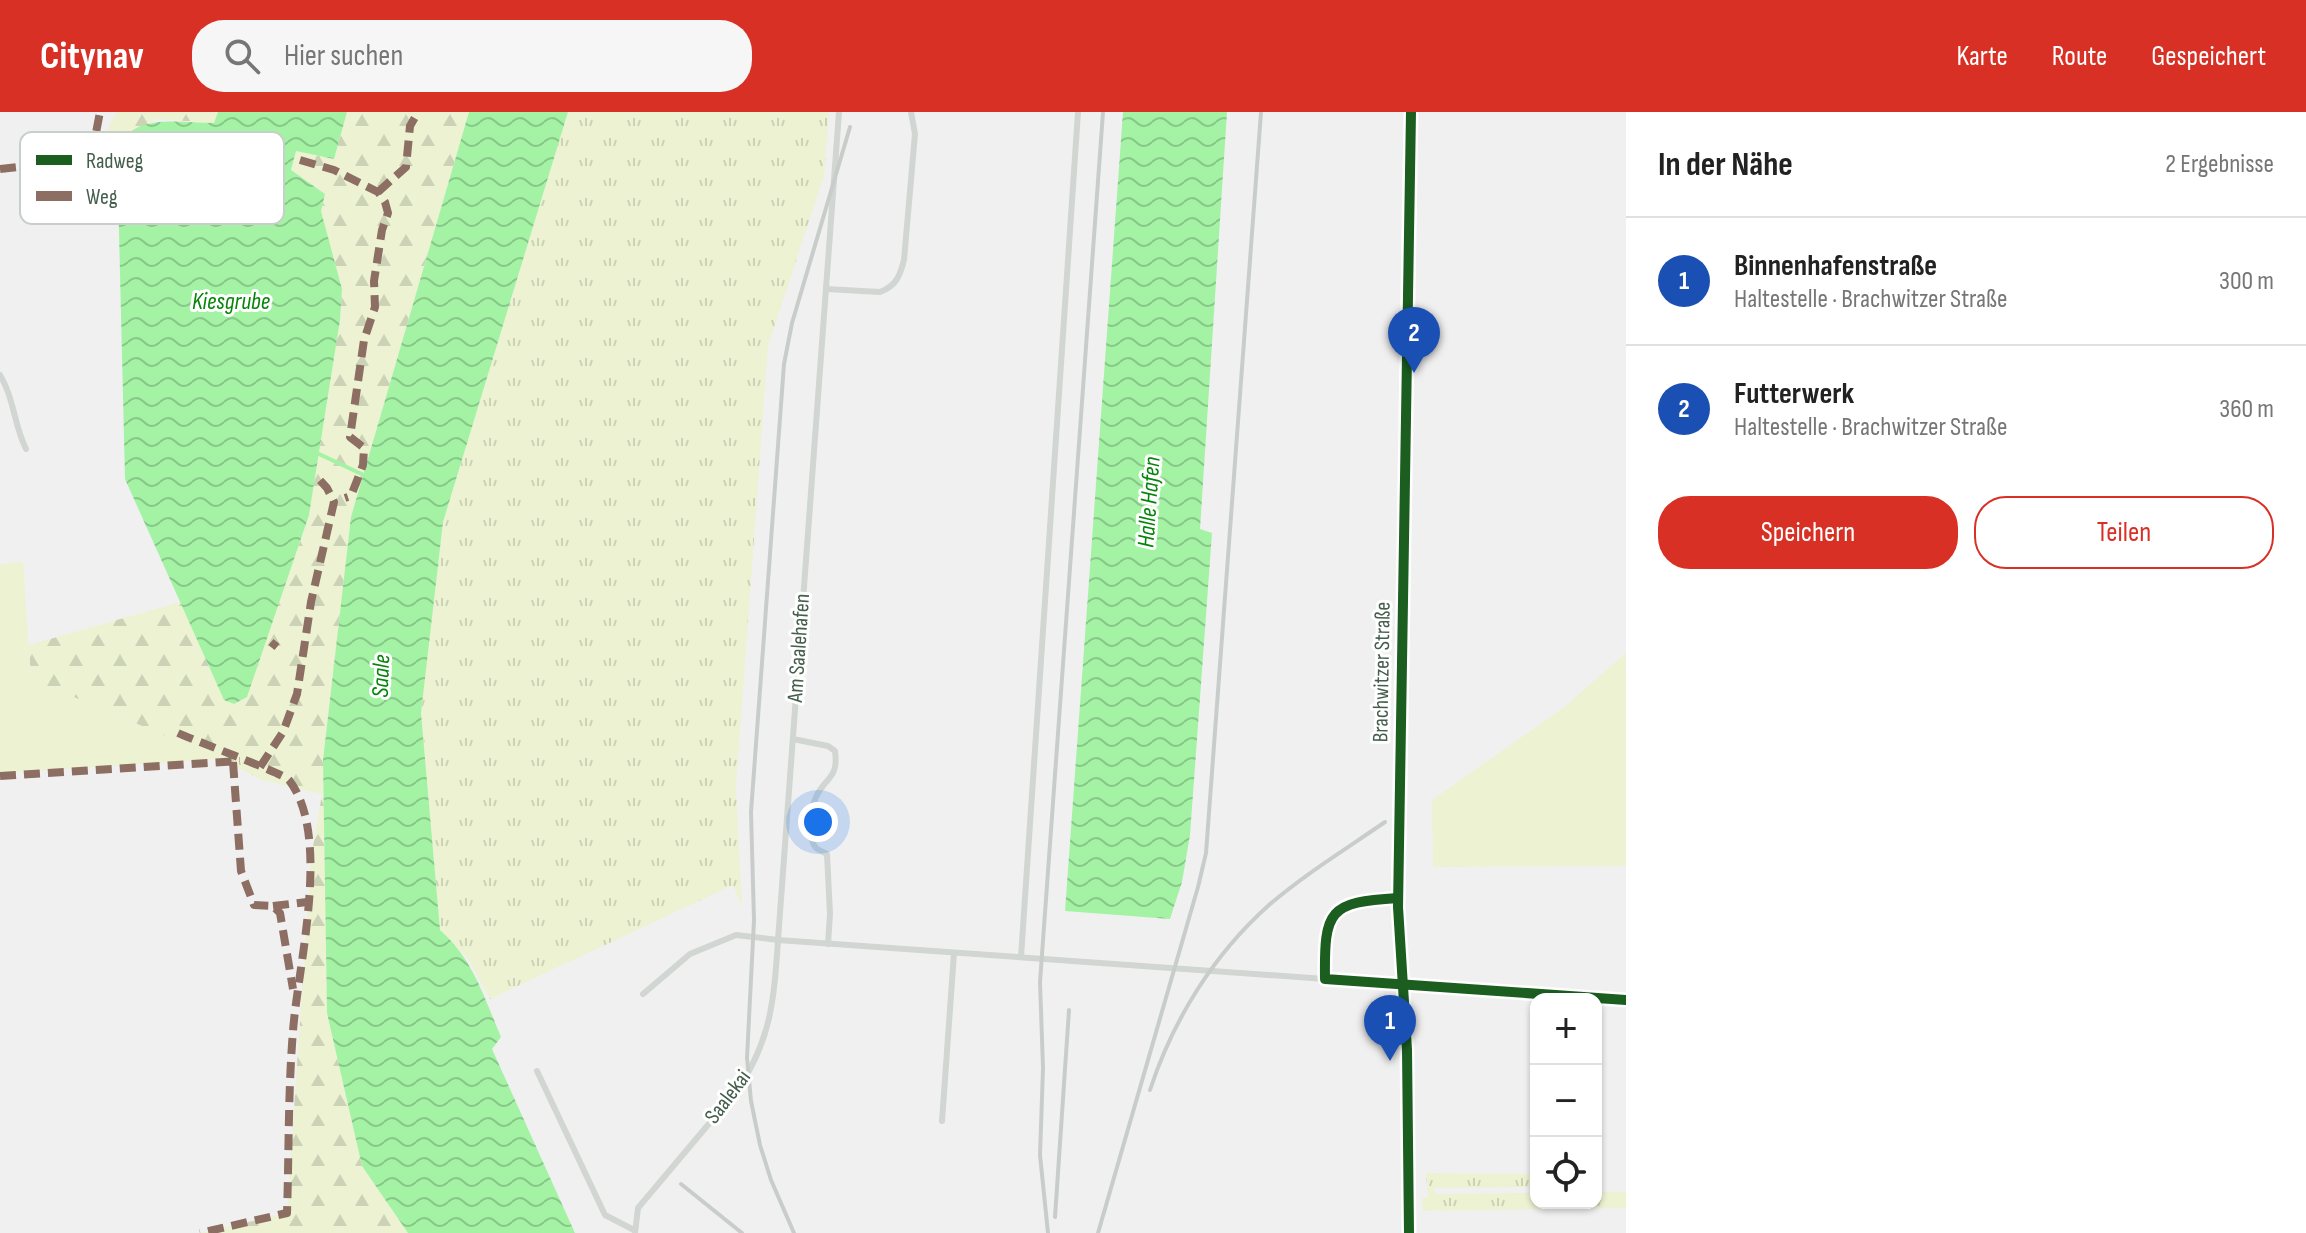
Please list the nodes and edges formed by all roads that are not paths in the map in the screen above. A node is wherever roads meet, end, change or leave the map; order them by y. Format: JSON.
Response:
{"nodes":[{"id":1,"x":839,"y":112,"type":"edge"},
{"id":2,"x":911,"y":112,"type":"edge"},
{"id":3,"x":1078,"y":112,"type":"edge"},
{"id":4,"x":1411,"y":112,"type":"edge"},
{"id":5,"x":826,"y":289,"type":"junction"},
{"id":6,"x":0,"y":375,"type":"edge"},
{"id":7,"x":26,"y":449,"type":"dead end"},
{"id":8,"x":793,"y":739,"type":"junction"},
{"id":9,"x":1398,"y":898,"type":"junction"},
{"id":10,"x":778,"y":940,"type":"junction"},
{"id":11,"x":828,"y":944,"type":"junction"},
{"id":12,"x":954,"y":953,"type":"junction"},
{"id":13,"x":1021,"y":957,"type":"junction"},
{"id":14,"x":1325,"y":979,"type":"junction"},
{"id":15,"x":1402,"y":984,"type":"junction"},
{"id":16,"x":643,"y":994,"type":"dead end"},
{"id":17,"x":1626,"y":1000,"type":"edge"},
{"id":18,"x":537,"y":1071,"type":"dead end"},
{"id":19,"x":942,"y":1121,"type":"dead end"},
{"id":20,"x":634,"y":1231,"type":"edge"},
{"id":21,"x":1409,"y":1233,"type":"edge"}],
"edges":[{"from":1,"to":5,"type":"lane","name":"Am Saalehafen"},
{"from":2,"to":5,"type":"lane"},
{"from":3,"to":13,"type":"lane"},
{"from":4,"to":9,"type":"street","name":"Brachwitzer Straße"},
{"from":5,"to":8,"type":"lane","name":"Am Saalehafen"},
{"from":6,"to":7,"type":"lane"},
{"from":8,"to":10,"type":"lane","name":"Am Saalehafen"},
{"from":8,"to":11,"type":"lane"},
{"from":9,"to":14,"type":"street"},
{"from":9,"to":15,"type":"street","name":"Brachwitzer Straße"},
{"from":10,"to":11,"type":"lane"},
{"from":10,"to":16,"type":"lane"},
{"from":10,"to":20,"type":"lane","name":"Saalekai"},
{"from":11,"to":12,"type":"lane"},
{"from":12,"to":13,"type":"lane"},
{"from":12,"to":19,"type":"lane"},
{"from":13,"to":14,"type":"lane"},
{"from":14,"to":15,"type":"street"},
{"from":15,"to":17,"type":"street"},
{"from":15,"to":21,"type":"street","name":"Brachwitzer Straße"},
{"from":18,"to":20,"type":"lane"}]}
